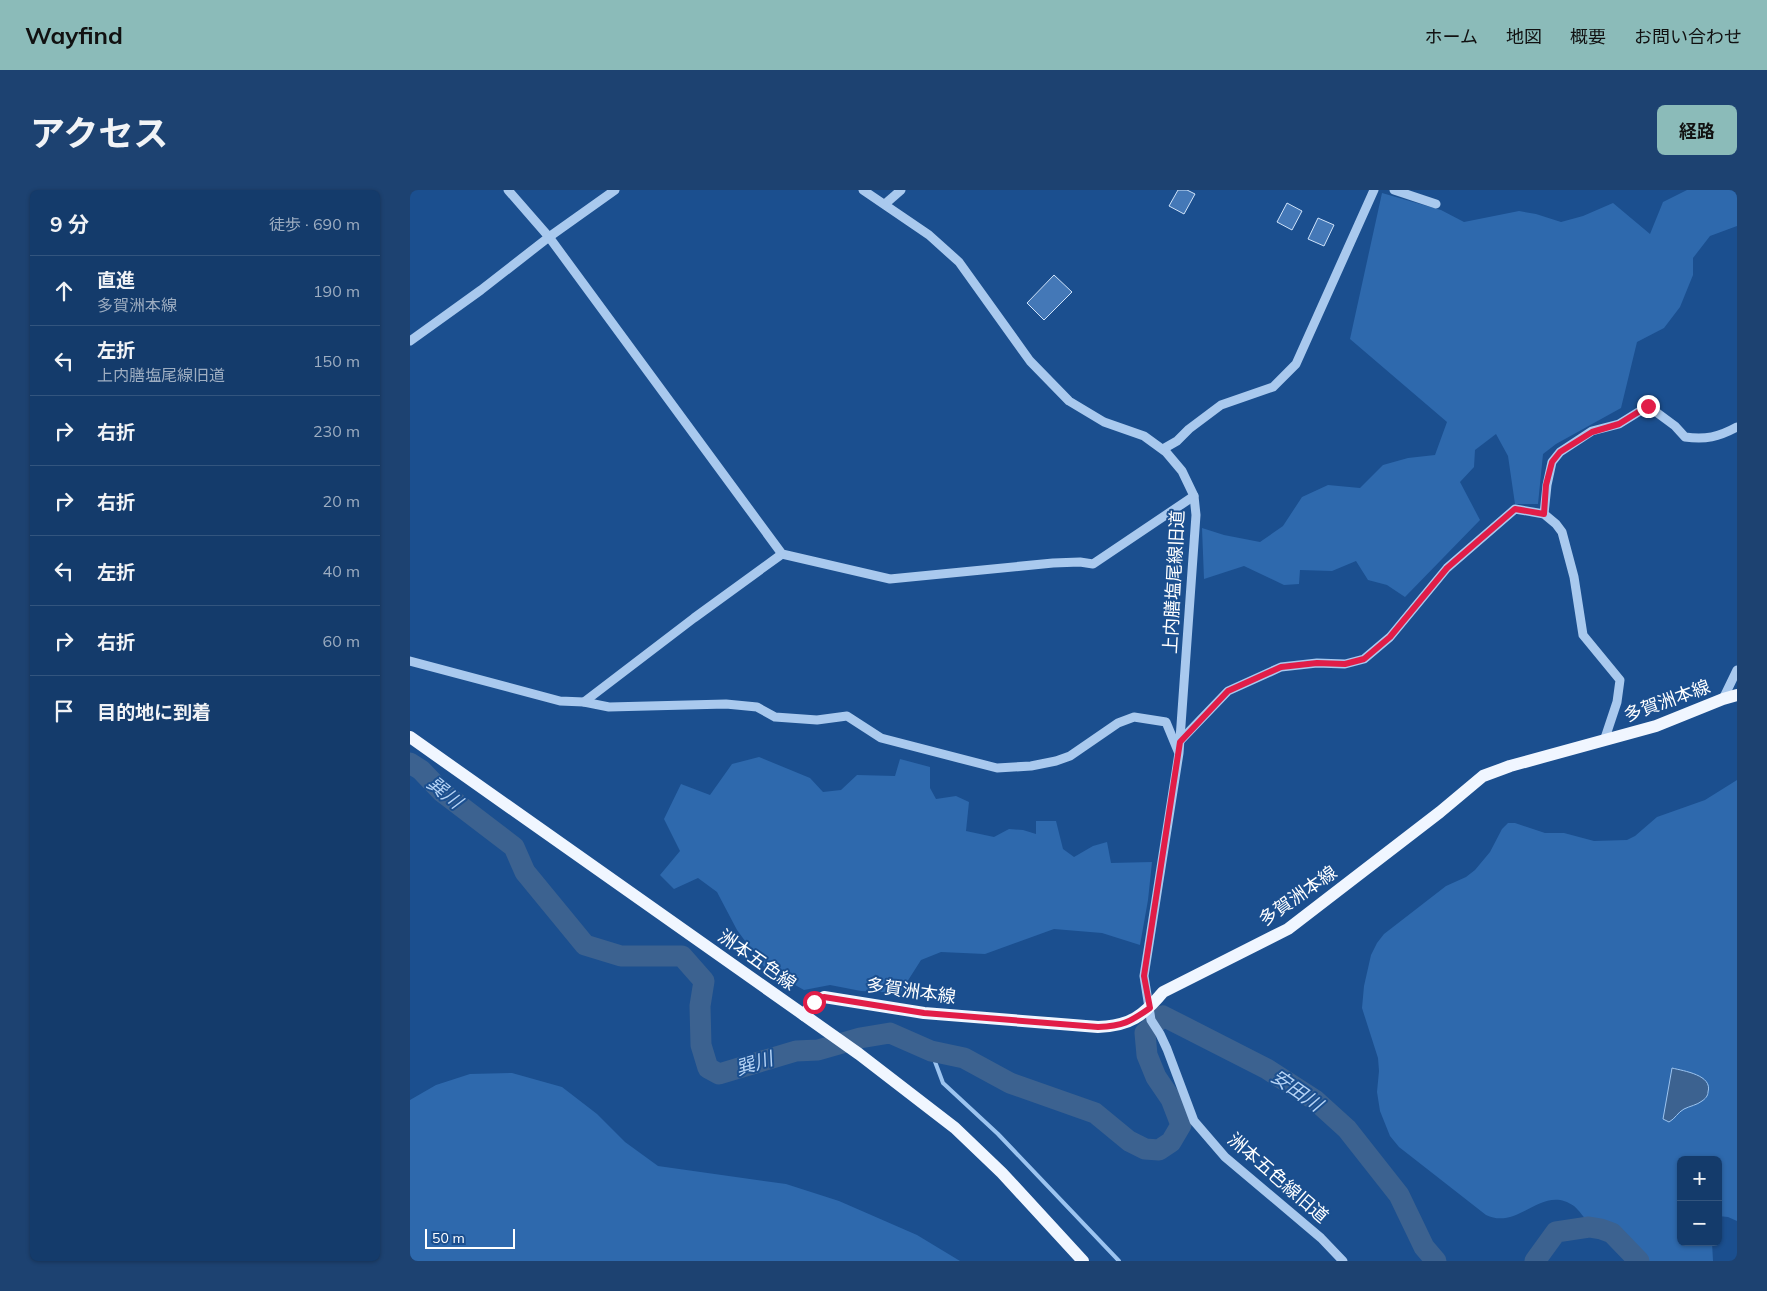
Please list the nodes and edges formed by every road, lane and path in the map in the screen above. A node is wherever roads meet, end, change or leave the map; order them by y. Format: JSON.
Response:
{"nodes":[{"id":1,"x":508,"y":190,"type":"edge"},
{"id":2,"x":616,"y":190,"type":"edge"},
{"id":3,"x":863,"y":190,"type":"edge"},
{"id":4,"x":901,"y":190,"type":"edge"},
{"id":5,"x":1374,"y":190,"type":"edge"},
{"id":6,"x":1394,"y":190,"type":"edge"},
{"id":7,"x":885,"y":204,"type":"junction"},
{"id":8,"x":1436,"y":204,"type":"dead end"},
{"id":9,"x":549,"y":237,"type":"junction"},
{"id":10,"x":410,"y":341,"type":"edge"},
{"id":11,"x":1737,"y":427,"type":"edge"},
{"id":12,"x":1163,"y":449,"type":"junction"},
{"id":13,"x":1194,"y":496,"type":"junction"},
{"id":14,"x":1544,"y":514,"type":"junction"},
{"id":15,"x":782,"y":554,"type":"junction"},
{"id":16,"x":410,"y":661,"type":"edge"},
{"id":17,"x":1737,"y":670,"type":"edge"},
{"id":18,"x":1737,"y":695,"type":"edge"},
{"id":19,"x":1723,"y":699,"type":"junction"},
{"id":20,"x":584,"y":702,"type":"junction"},
{"id":21,"x":410,"y":737,"type":"edge"},
{"id":22,"x":1604,"y":741,"type":"junction"},
{"id":23,"x":1180,"y":742,"type":"junction"},
{"id":24,"x":1179,"y":753,"type":"junction"},
{"id":25,"x":1150,"y":1014,"type":"junction"},
{"id":26,"x":804,"y":1015,"type":"junction"},
{"id":27,"x":1083,"y":1261,"type":"edge"},
{"id":28,"x":1343,"y":1261,"type":"edge"}],
"edges":[{"from":1,"to":9,"type":"street"},
{"from":2,"to":9,"type":"street"},
{"from":3,"to":7,"type":"street","name":"上内膳塩尾線旧道"},
{"from":4,"to":7,"type":"street"},
{"from":5,"to":12,"type":"street"},
{"from":6,"to":8,"type":"street"},
{"from":7,"to":12,"type":"street","name":"上内膳塩尾線旧道"},
{"from":9,"to":10,"type":"street"},
{"from":9,"to":15,"type":"street"},
{"from":11,"to":14,"type":"street"},
{"from":12,"to":13,"type":"street","name":"上内膳塩尾線旧道"},
{"from":13,"to":15,"type":"street"},
{"from":13,"to":23,"type":"street","name":"上内膳塩尾線旧道"},
{"from":14,"to":22,"type":"street"},
{"from":14,"to":23,"type":"street"},
{"from":15,"to":20,"type":"street"},
{"from":16,"to":20,"type":"street"},
{"from":17,"to":19,"type":"street"},
{"from":18,"to":19,"type":"main road","name":"多賀洲本線"},
{"from":19,"to":22,"type":"main road","name":"多賀洲本線"},
{"from":20,"to":24,"type":"street"},
{"from":21,"to":26,"type":"main road","name":"洲本五色線"},
{"from":22,"to":25,"type":"main road","name":"多賀洲本線"},
{"from":23,"to":24,"type":"street","name":"上内膳塩尾線旧道"},
{"from":24,"to":25,"type":"street","name":"上内膳塩尾線旧道"},
{"from":25,"to":26,"type":"main road","name":"多賀洲本線"},
{"from":25,"to":28,"type":"street","name":"洲本五色線旧道"},
{"from":26,"to":27,"type":"main road","name":"洲本五色線"}]}
